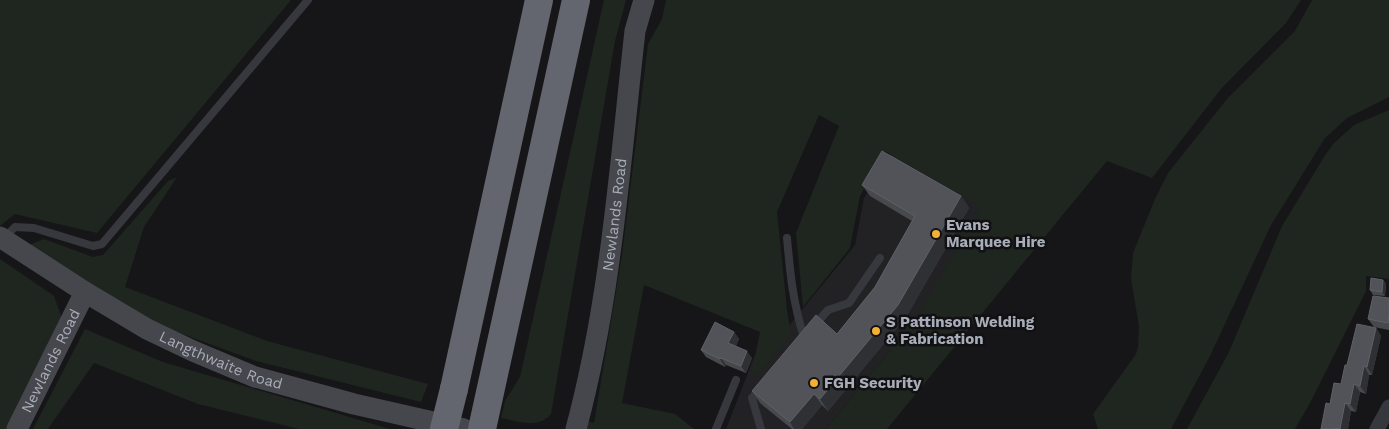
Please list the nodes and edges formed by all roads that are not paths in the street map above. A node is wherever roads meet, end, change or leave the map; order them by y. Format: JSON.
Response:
{"nodes":[{"id":1,"x":308,"y":0,"type":"edge"},
{"id":2,"x":539,"y":0,"type":"edge"},
{"id":3,"x":576,"y":0,"type":"edge"},
{"id":4,"x":644,"y":0,"type":"edge"},
{"id":5,"x":2,"y":238,"type":"edge"},
{"id":6,"x":787,"y":238,"type":"dead end"},
{"id":7,"x":880,"y":258,"type":"dead end"},
{"id":8,"x":85,"y":292,"type":"junction"},
{"id":9,"x":804,"y":337,"type":"junction"},
{"id":10,"x":798,"y":344,"type":"edge"},
{"id":11,"x":736,"y":380,"type":"dead end"},
{"id":12,"x":764,"y":385,"type":"edge"},
{"id":13,"x":1389,"y":407,"type":"edge"},
{"id":14,"x":17,"y":429,"type":"edge"},
{"id":15,"x":444,"y":429,"type":"edge"},
{"id":16,"x":464,"y":429,"type":"edge"},
{"id":17,"x":482,"y":429,"type":"edge"},
{"id":18,"x":576,"y":429,"type":"edge"},
{"id":19,"x":716,"y":429,"type":"edge"},
{"id":20,"x":761,"y":429,"type":"edge"},
{"id":21,"x":1377,"y":429,"type":"edge"}],
"edges":[{"from":1,"to":5,"type":"lane"},
{"from":2,"to":15,"type":"highway","bridge":true},
{"from":3,"to":17,"type":"highway"},
{"from":4,"to":18,"type":"street","name":"Newlands Road"},
{"from":5,"to":8,"type":"street","name":"Langthwaite Road"},
{"from":6,"to":9,"type":"lane"},
{"from":7,"to":9,"type":"lane"},
{"from":8,"to":14,"type":"street","name":"Newlands Road"},
{"from":8,"to":16,"type":"street","name":"Langthwaite Road"},
{"from":9,"to":10,"type":"lane"},
{"from":11,"to":19,"type":"lane"},
{"from":12,"to":20,"type":"lane"},
{"from":13,"to":21,"type":"street"}]}
